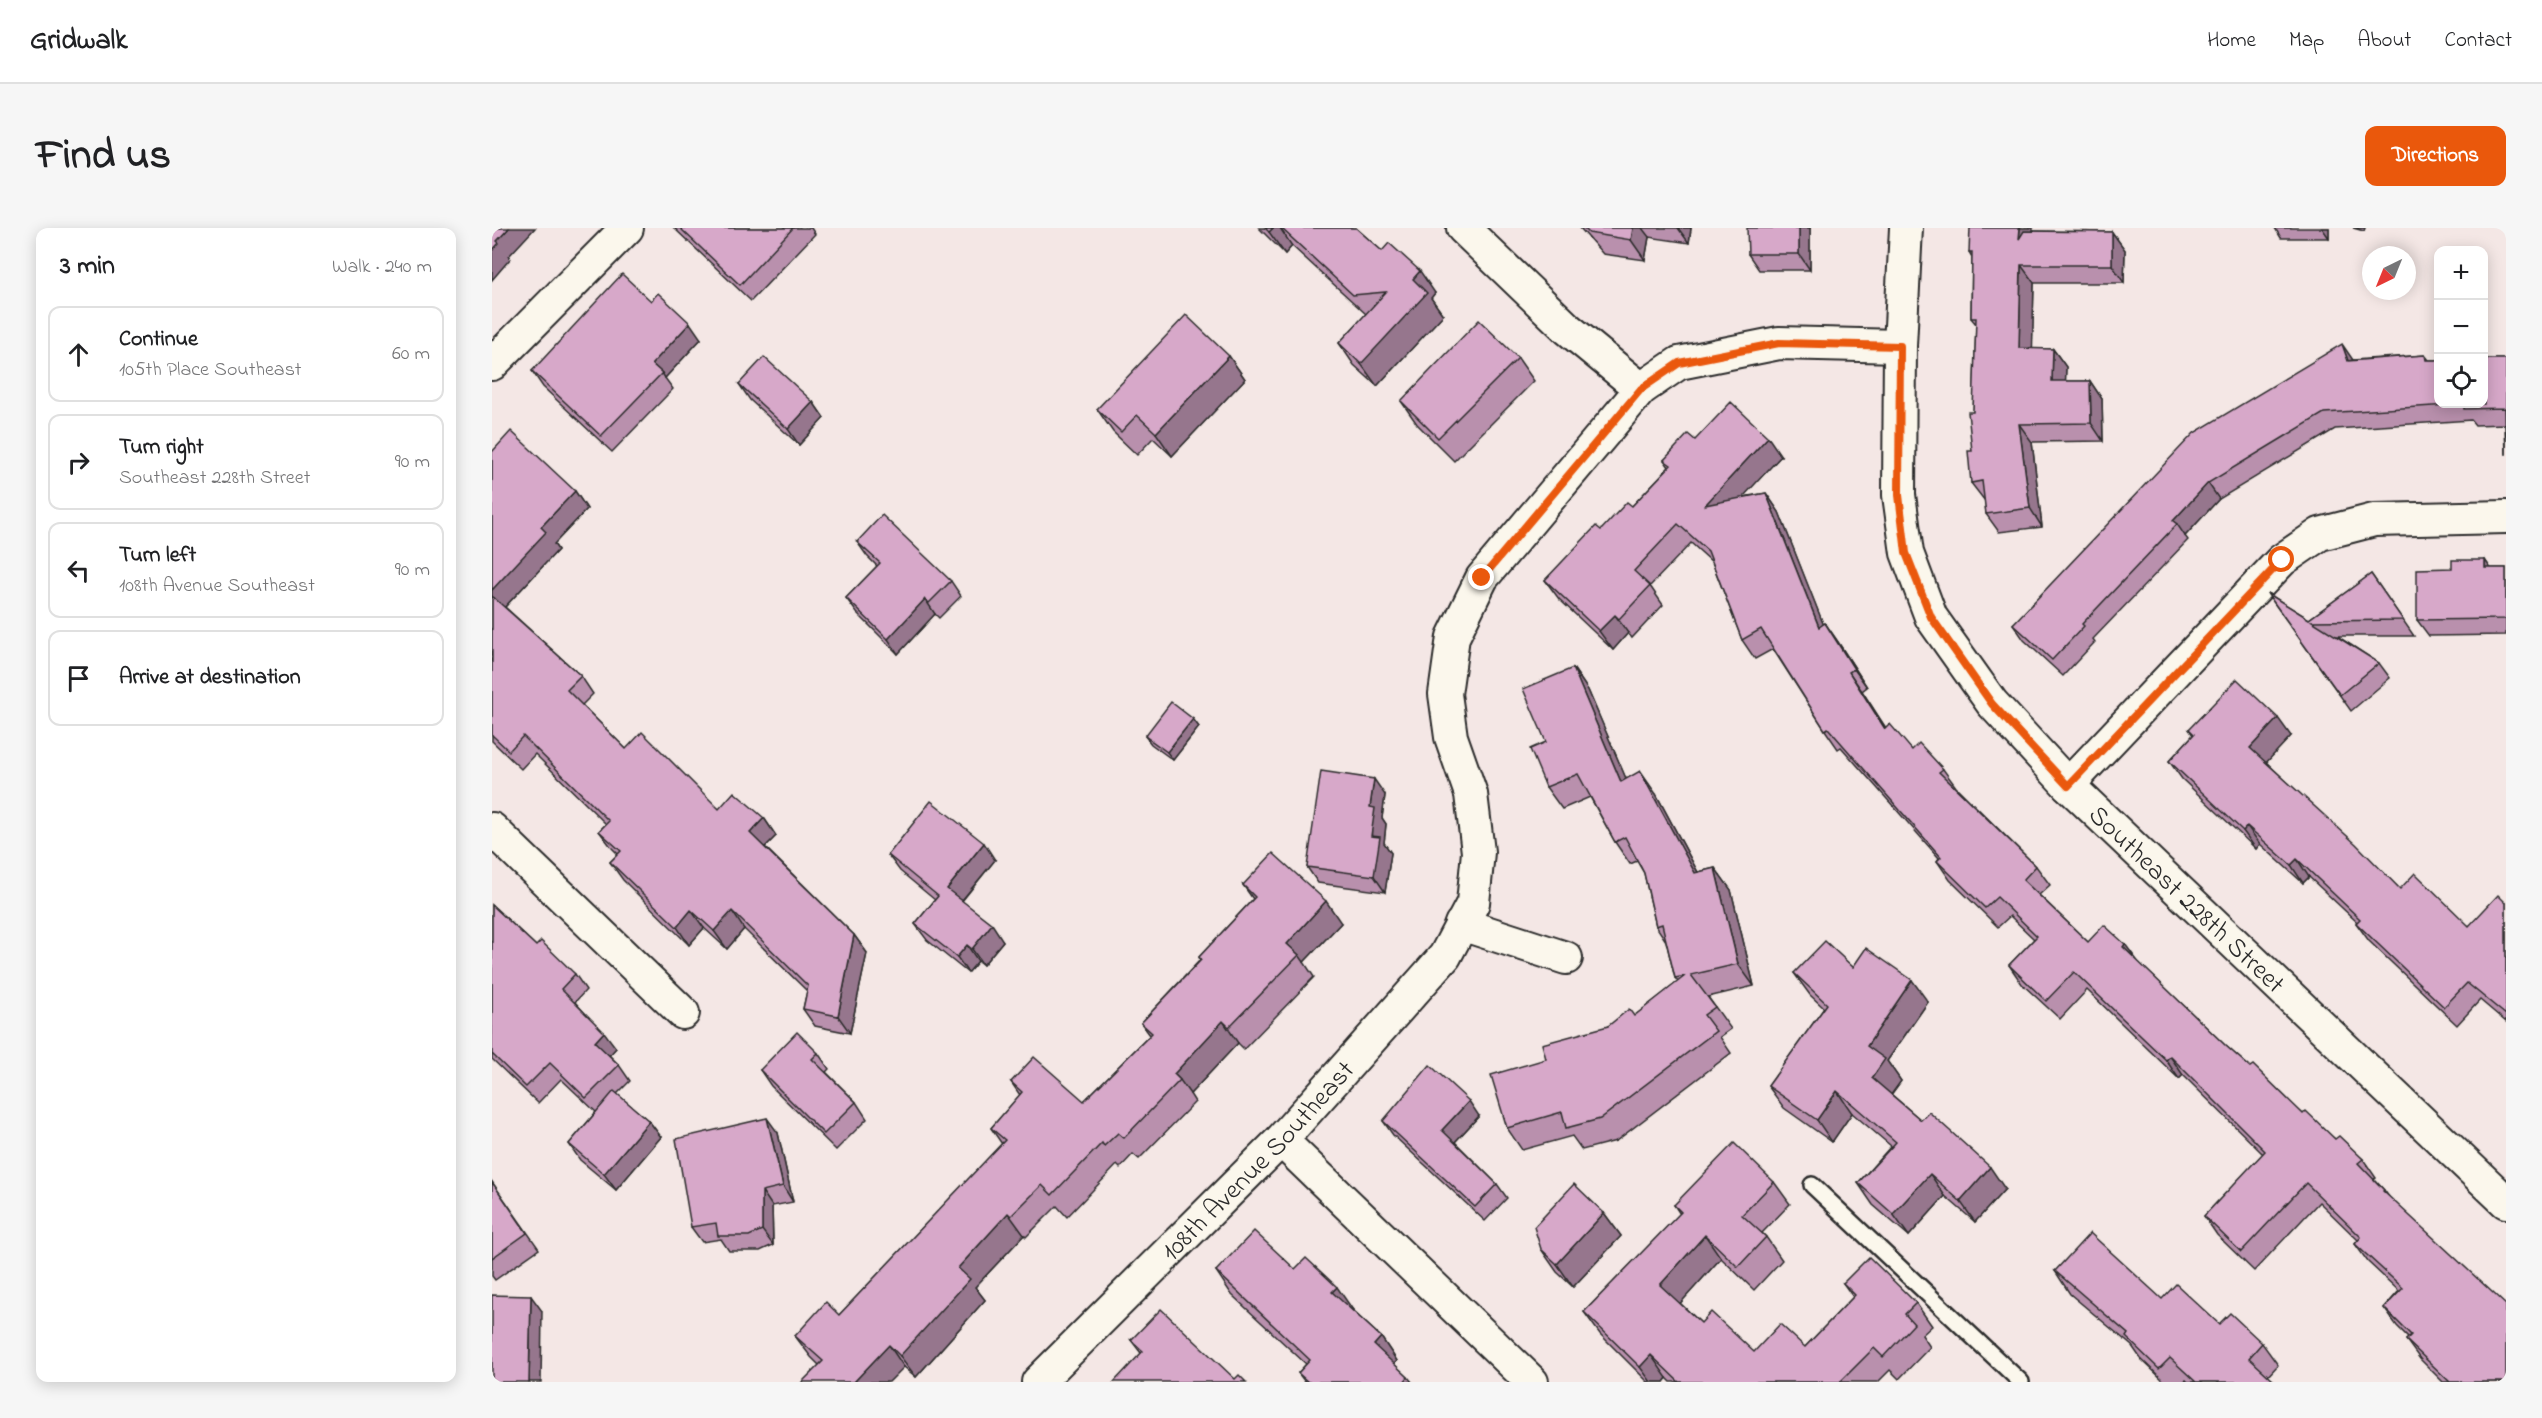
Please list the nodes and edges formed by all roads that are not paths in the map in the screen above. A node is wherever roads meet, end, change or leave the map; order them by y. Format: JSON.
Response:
{"nodes":[{"id":1,"x":627,"y":228,"type":"edge"},
{"id":2,"x":1463,"y":228,"type":"edge"},
{"id":3,"x":1906,"y":228,"type":"edge"},
{"id":4,"x":1900,"y":346,"type":"junction"},
{"id":5,"x":492,"y":364,"type":"edge"},
{"id":6,"x":1641,"y":389,"type":"junction"},
{"id":7,"x":2506,"y":517,"type":"edge"},
{"id":8,"x":2068,"y":786,"type":"junction"},
{"id":9,"x":492,"y":829,"type":"edge"},
{"id":10,"x":1461,"y":924,"type":"junction"},
{"id":11,"x":1566,"y":958,"type":"dead end"},
{"id":12,"x":683,"y":1013,"type":"dead end"},
{"id":13,"x":1281,"y":1140,"type":"junction"},
{"id":14,"x":1812,"y":1185,"type":"dead end"},
{"id":15,"x":2506,"y":1202,"type":"edge"},
{"id":16,"x":1038,"y":1382,"type":"edge"},
{"id":17,"x":1532,"y":1382,"type":"edge"},
{"id":18,"x":2021,"y":1382,"type":"edge"}],
"edges":[{"from":1,"to":5,"type":"street"},
{"from":2,"to":6,"type":"street"},
{"from":3,"to":4,"type":"street"},
{"from":4,"to":6,"type":"street","name":"108th Avenue Southeast"},
{"from":4,"to":8,"type":"street","name":"Southeast 228th Street"},
{"from":6,"to":10,"type":"street","name":"108th Avenue Southeast"},
{"from":7,"to":8,"type":"street"},
{"from":8,"to":15,"type":"street","name":"Southeast 228th Street"},
{"from":9,"to":12,"type":"street"},
{"from":10,"to":11,"type":"street"},
{"from":10,"to":13,"type":"street","name":"108th Avenue Southeast"},
{"from":13,"to":16,"type":"street","name":"108th Avenue Southeast"},
{"from":13,"to":17,"type":"street"},
{"from":14,"to":18,"type":"lane"}]}
